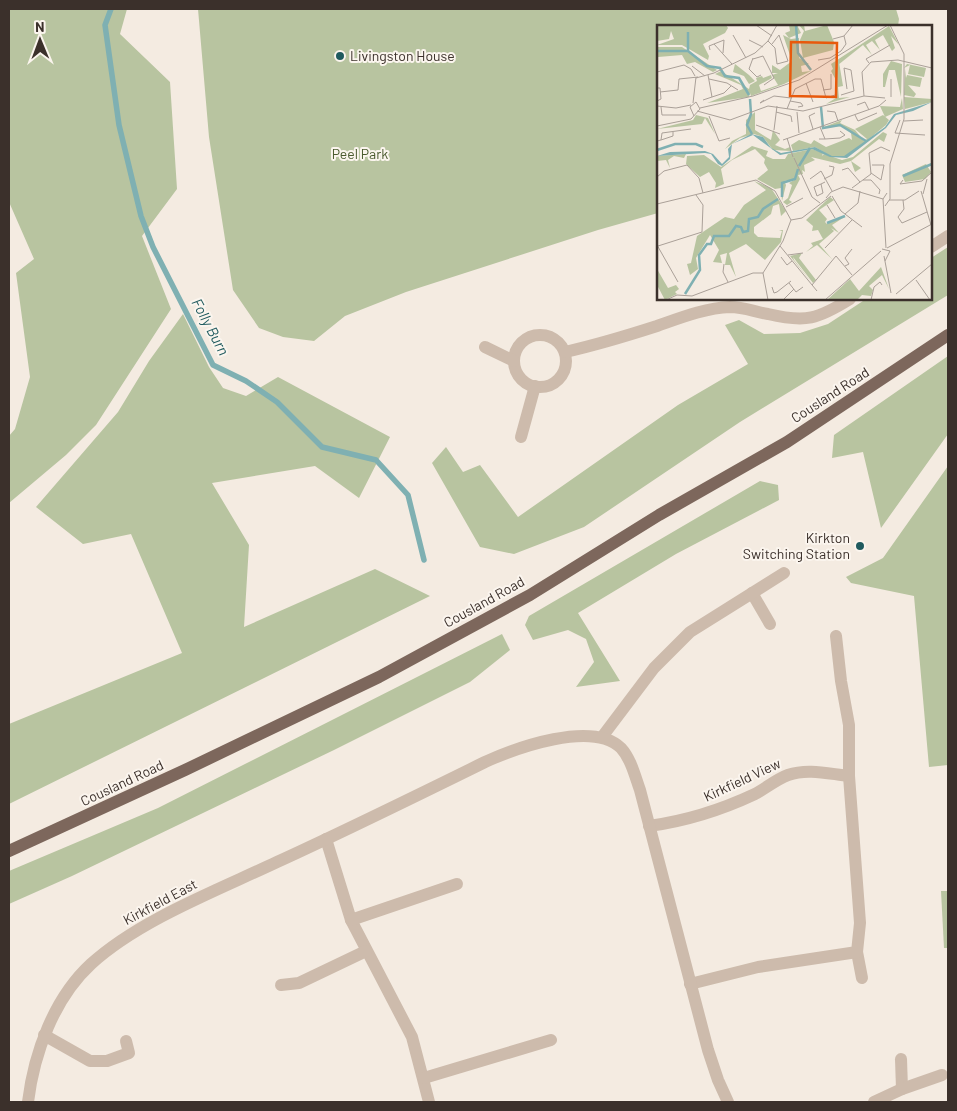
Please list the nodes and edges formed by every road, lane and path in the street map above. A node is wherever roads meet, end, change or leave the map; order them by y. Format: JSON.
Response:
{"nodes":[{"id":1,"x":948,"y":236,"type":"edge"},
{"id":2,"x":932,"y":247,"type":"edge"},
{"id":3,"x":848,"y":300,"type":"edge"},
{"id":4,"x":948,"y":335,"type":"edge"},
{"id":5,"x":485,"y":347,"type":"dead end"},
{"id":6,"x":565,"y":352,"type":"junction"},
{"id":7,"x":514,"y":360,"type":"junction"},
{"id":8,"x":535,"y":386,"type":"junction"},
{"id":9,"x":521,"y":437,"type":"dead end"},
{"id":10,"x":784,"y":573,"type":"dead end"},
{"id":11,"x":752,"y":593,"type":"junction"},
{"id":12,"x":770,"y":624,"type":"dead end"},
{"id":13,"x":836,"y":636,"type":"dead end"},
{"id":14,"x":602,"y":737,"type":"junction"},
{"id":15,"x":849,"y":776,"type":"junction"},
{"id":16,"x":649,"y":826,"type":"junction"},
{"id":17,"x":326,"y":839,"type":"junction"},
{"id":18,"x":9,"y":851,"type":"edge"},
{"id":19,"x":457,"y":884,"type":"dead end"},
{"id":20,"x":351,"y":920,"type":"junction"},
{"id":21,"x":366,"y":951,"type":"junction"},
{"id":22,"x":857,"y":952,"type":"junction"},
{"id":23,"x":862,"y":978,"type":"dead end"},
{"id":24,"x":690,"y":984,"type":"junction"},
{"id":25,"x":281,"y":985,"type":"dead end"},
{"id":26,"x":44,"y":1035,"type":"junction"},
{"id":27,"x":551,"y":1040,"type":"dead end"},
{"id":28,"x":129,"y":1052,"type":"dead end"},
{"id":29,"x":901,"y":1059,"type":"dead end"},
{"id":30,"x":942,"y":1075,"type":"dead end"},
{"id":31,"x":424,"y":1078,"type":"junction"},
{"id":32,"x":902,"y":1089,"type":"junction"},
{"id":33,"x":28,"y":1102,"type":"edge"},
{"id":34,"x":429,"y":1102,"type":"edge"},
{"id":35,"x":728,"y":1102,"type":"edge"},
{"id":36,"x":874,"y":1102,"type":"edge"}],
"edges":[{"from":1,"to":2,"type":"street"},
{"from":3,"to":6,"type":"street"},
{"from":4,"to":18,"type":"main road","name":"Cousland Road"},
{"from":5,"to":7,"type":"street"},
{"from":6,"to":7,"type":"street"},
{"from":6,"to":8,"type":"street"},
{"from":7,"to":8,"type":"street"},
{"from":8,"to":9,"type":"street"},
{"from":10,"to":11,"type":"street"},
{"from":11,"to":12,"type":"street"},
{"from":11,"to":14,"type":"street"},
{"from":13,"to":15,"type":"street"},
{"from":14,"to":16,"type":"street"},
{"from":14,"to":17,"type":"street","name":"Kirkfield East"},
{"from":15,"to":16,"type":"street","name":"Kirkfield View"},
{"from":15,"to":22,"type":"street"},
{"from":16,"to":24,"type":"street"},
{"from":17,"to":20,"type":"street"},
{"from":17,"to":26,"type":"street","name":"Kirkfield East"},
{"from":19,"to":20,"type":"street"},
{"from":20,"to":21,"type":"street"},
{"from":21,"to":25,"type":"street"},
{"from":21,"to":31,"type":"street"},
{"from":22,"to":23,"type":"street"},
{"from":22,"to":24,"type":"street"},
{"from":24,"to":35,"type":"street"},
{"from":26,"to":28,"type":"street"},
{"from":26,"to":33,"type":"street","name":"Kirkfield East"},
{"from":27,"to":31,"type":"street"},
{"from":29,"to":32,"type":"street"},
{"from":30,"to":32,"type":"street"},
{"from":31,"to":34,"type":"street"},
{"from":32,"to":36,"type":"street"}]}
